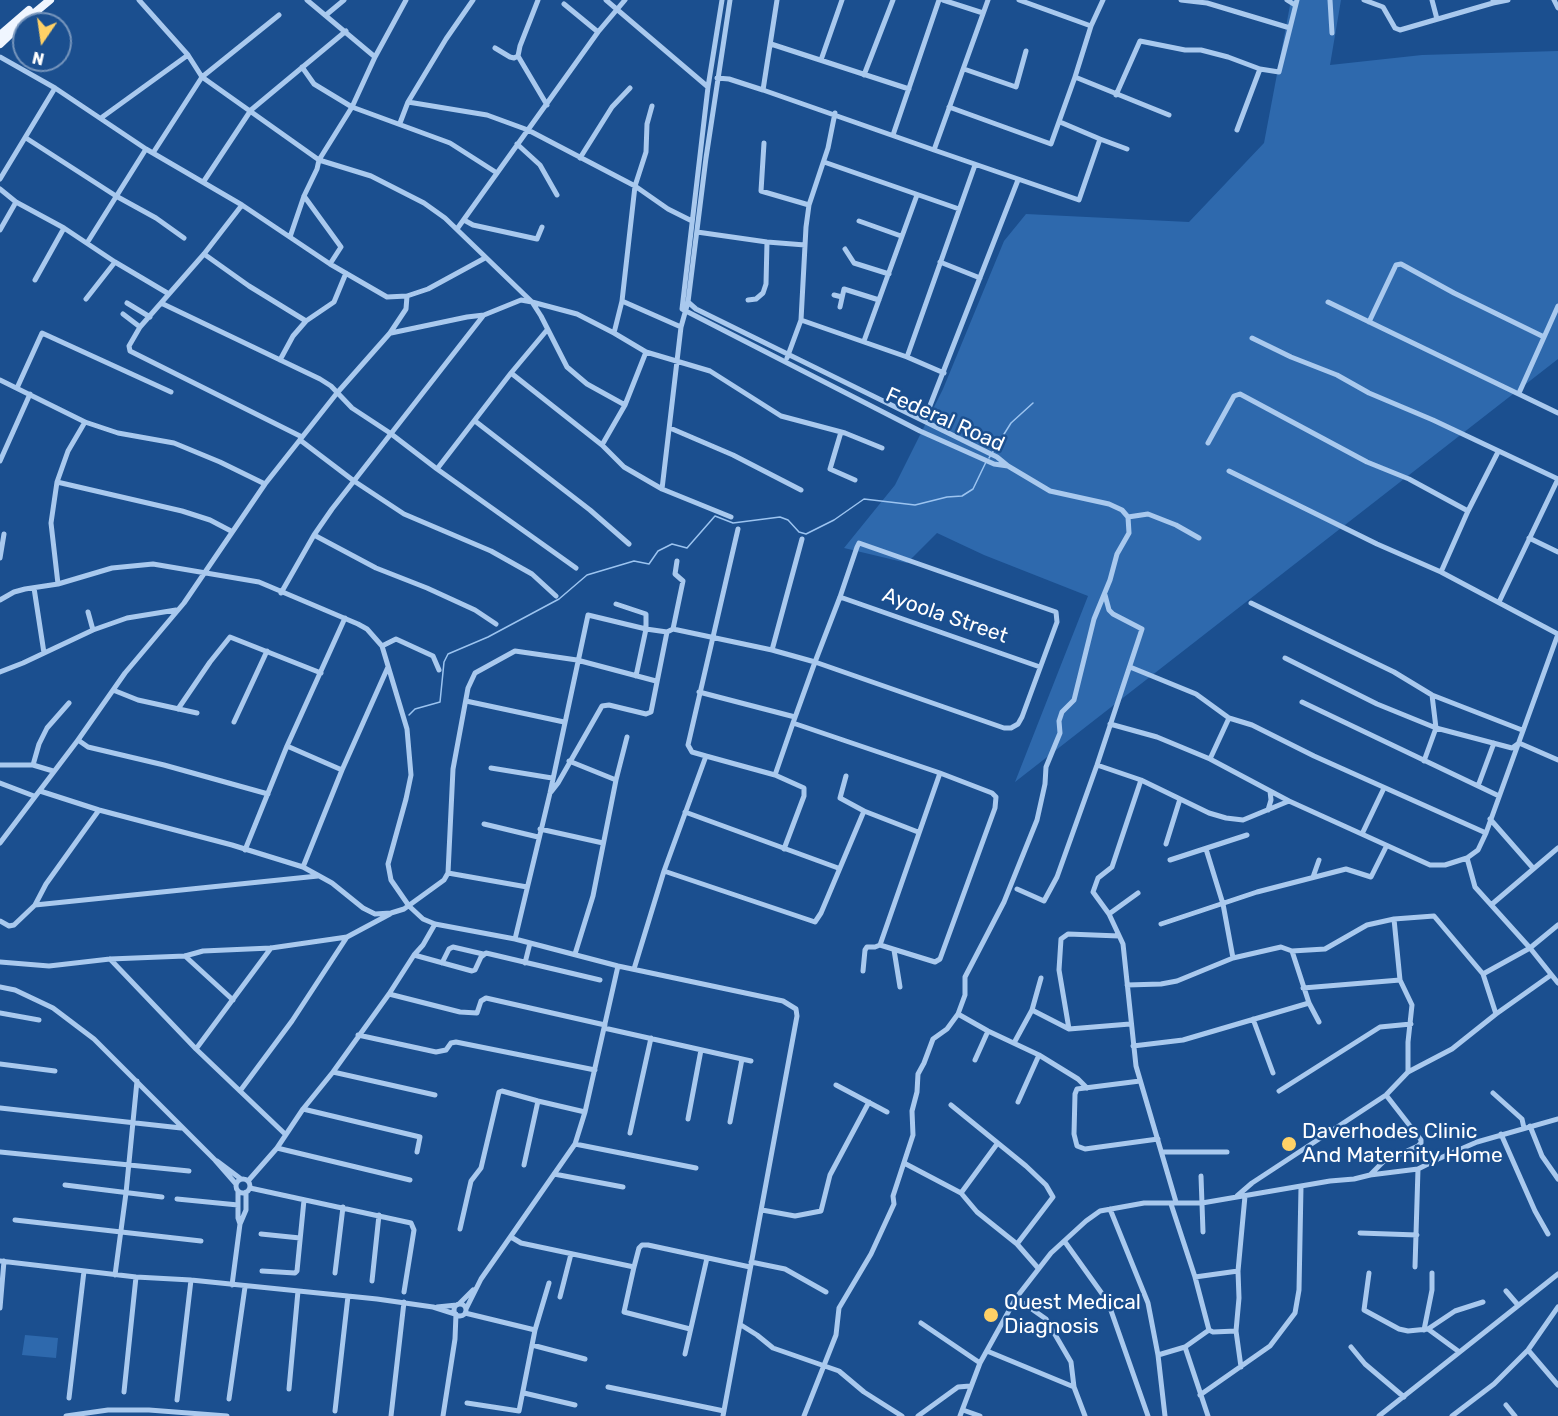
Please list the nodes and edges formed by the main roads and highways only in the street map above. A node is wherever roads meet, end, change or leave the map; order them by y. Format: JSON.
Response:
{"nodes":[{"id":1,"x":41,"y":0,"type":"edge"},
{"id":2,"x":50,"y":0,"type":"edge"},
{"id":3,"x":0,"y":35,"type":"edge"},
{"id":4,"x":0,"y":44,"type":"edge"}],
"edges":[{"from":1,"to":3,"type":"main road"},
{"from":2,"to":4,"type":"main road"}]}
